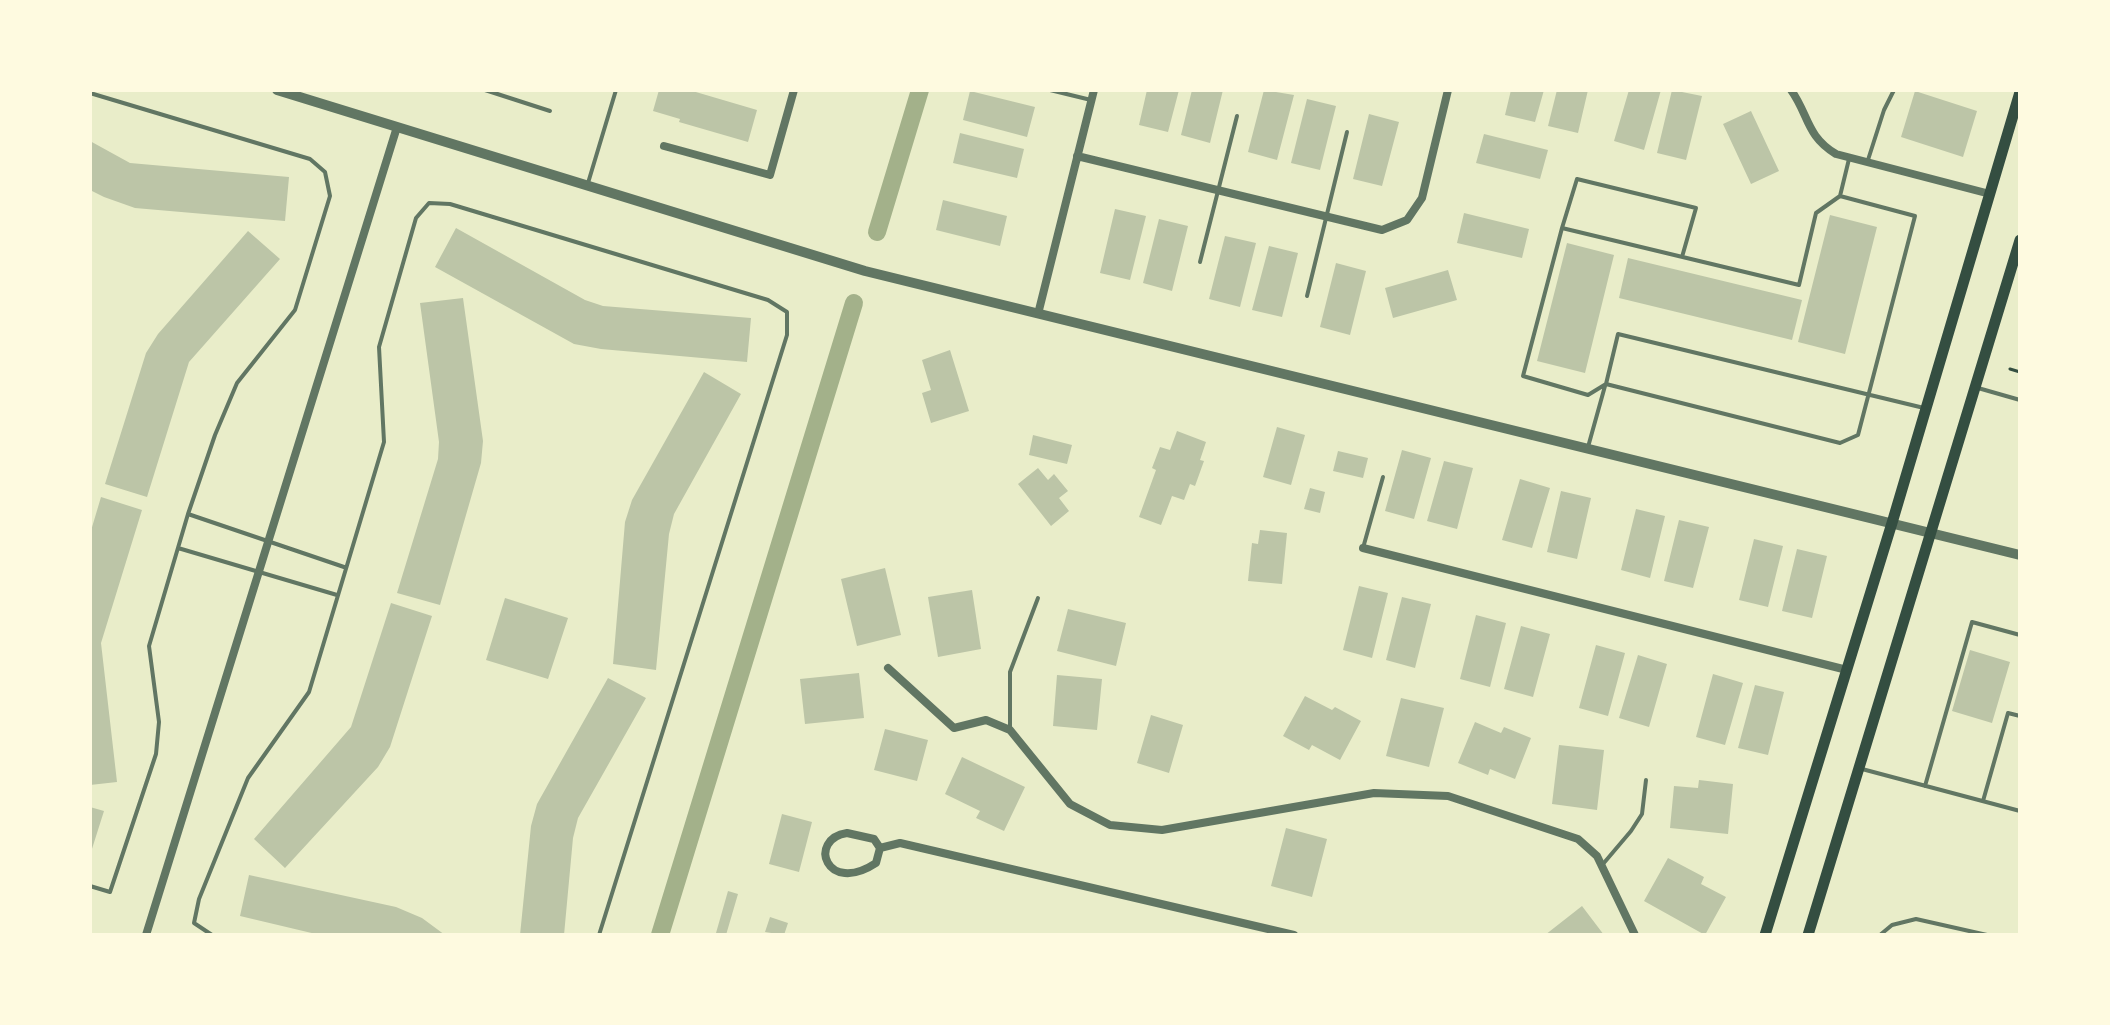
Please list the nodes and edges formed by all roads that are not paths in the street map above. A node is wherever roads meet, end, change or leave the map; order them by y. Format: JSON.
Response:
{"nodes":[{"id":1,"x":277,"y":90,"type":"edge"},
{"id":2,"x":321,"y":90,"type":"edge"},
{"id":3,"x":485,"y":90,"type":"edge"},
{"id":4,"x":616,"y":90,"type":"edge"},
{"id":5,"x":794,"y":90,"type":"edge"},
{"id":6,"x":1050,"y":90,"type":"edge"},
{"id":7,"x":1448,"y":90,"type":"edge"},
{"id":8,"x":1791,"y":90,"type":"edge"},
{"id":9,"x":1894,"y":90,"type":"edge"},
{"id":10,"x":2020,"y":92,"type":"edge"},
{"id":11,"x":90,"y":93,"type":"edge"},
{"id":12,"x":1092,"y":95,"type":"edge"},
{"id":13,"x":317,"y":102,"type":"junction"},
{"id":14,"x":550,"y":111,"type":"dead end"},
{"id":15,"x":1237,"y":116,"type":"dead end"},
{"id":16,"x":397,"y":127,"type":"junction"},
{"id":17,"x":1347,"y":132,"type":"dead end"},
{"id":18,"x":664,"y":146,"type":"dead end"},
{"id":19,"x":1077,"y":156,"type":"junction"},
{"id":20,"x":1849,"y":159,"type":"junction"},
{"id":21,"x":1867,"y":163,"type":"junction"},
{"id":22,"x":587,"y":185,"type":"junction"},
{"id":23,"x":1218,"y":191,"type":"junction"},
{"id":24,"x":1990,"y":194,"type":"junction"},
{"id":25,"x":1840,"y":196,"type":"junction"},
{"id":26,"x":1326,"y":218,"type":"junction"},
{"id":27,"x":1562,"y":228,"type":"junction"},
{"id":28,"x":2020,"y":240,"type":"edge"},
{"id":29,"x":1682,"y":257,"type":"junction"},
{"id":30,"x":1200,"y":262,"type":"dead end"},
{"id":31,"x":1307,"y":296,"type":"dead end"},
{"id":32,"x":1038,"y":314,"type":"junction"},
{"id":33,"x":1606,"y":384,"type":"junction"},
{"id":34,"x":1975,"y":388,"type":"junction"},
{"id":35,"x":1869,"y":394,"type":"junction"},
{"id":36,"x":2020,"y":400,"type":"edge"},
{"id":37,"x":1926,"y":409,"type":"junction"},
{"id":38,"x":2020,"y":443,"type":"edge"},
{"id":39,"x":1588,"y":449,"type":"junction"},
{"id":40,"x":2020,"y":453,"type":"edge"},
{"id":41,"x":1383,"y":477,"type":"dead end"},
{"id":42,"x":188,"y":514,"type":"junction"},
{"id":43,"x":1892,"y":523,"type":"junction"},
{"id":44,"x":1932,"y":533,"type":"junction"},
{"id":45,"x":270,"y":543,"type":"junction"},
{"id":46,"x":178,"y":548,"type":"junction"},
{"id":47,"x":1363,"y":548,"type":"joint"},
{"id":48,"x":2020,"y":555,"type":"edge"},
{"id":49,"x":344,"y":567,"type":"junction"},
{"id":50,"x":260,"y":573,"type":"junction"},
{"id":51,"x":337,"y":595,"type":"junction"},
{"id":52,"x":1038,"y":598,"type":"dead end"},
{"id":53,"x":2020,"y":635,"type":"edge"},
{"id":54,"x":888,"y":668,"type":"dead end"},
{"id":55,"x":1847,"y":670,"type":"junction"},
{"id":56,"x":2020,"y":716,"type":"edge"},
{"id":57,"x":1010,"y":730,"type":"junction"},
{"id":58,"x":1860,"y":768,"type":"junction"},
{"id":59,"x":1646,"y":780,"type":"dead end"},
{"id":60,"x":1925,"y":786,"type":"junction"},
{"id":61,"x":1983,"y":801,"type":"junction"},
{"id":62,"x":2020,"y":811,"type":"edge"},
{"id":63,"x":880,"y":848,"type":"junction"},
{"id":64,"x":1602,"y":866,"type":"junction"},
{"id":65,"x":90,"y":886,"type":"edge"},
{"id":66,"x":146,"y":935,"type":"edge"},
{"id":67,"x":212,"y":935,"type":"edge"},
{"id":68,"x":599,"y":935,"type":"edge"},
{"id":69,"x":1294,"y":935,"type":"edge"},
{"id":70,"x":1635,"y":935,"type":"edge"},
{"id":71,"x":1765,"y":935,"type":"edge"},
{"id":72,"x":1808,"y":935,"type":"edge"},
{"id":73,"x":1880,"y":935,"type":"edge"},
{"id":74,"x":1987,"y":935,"type":"edge"}],
"edges":[{"from":1,"to":13,"type":"street"},
{"from":2,"to":13,"type":"lane"},
{"from":3,"to":14,"type":"lane"},
{"from":4,"to":22,"type":"lane"},
{"from":5,"to":18,"type":"street"},
{"from":6,"to":12,"type":"lane"},
{"from":7,"to":26,"type":"street"},
{"from":8,"to":20,"type":"street"},
{"from":9,"to":21,"type":"lane"},
{"from":10,"to":24,"type":"main road"},
{"from":11,"to":42,"type":"lane"},
{"from":12,"to":19,"type":"street"},
{"from":13,"to":16,"type":"street"},
{"from":15,"to":23,"type":"lane"},
{"from":16,"to":22,"type":"street"},
{"from":16,"to":45,"type":"street"},
{"from":17,"to":26,"type":"lane"},
{"from":19,"to":23,"type":"street"},
{"from":19,"to":32,"type":"street"},
{"from":20,"to":21,"type":"street"},
{"from":20,"to":25,"type":"lane"},
{"from":21,"to":24,"type":"street"},
{"from":22,"to":32,"type":"street"},
{"from":23,"to":26,"type":"street"},
{"from":23,"to":30,"type":"lane"},
{"from":24,"to":37,"type":"main road"},
{"from":25,"to":29,"type":"lane"},
{"from":25,"to":35,"type":"lane"},
{"from":26,"to":31,"type":"lane"},
{"from":27,"to":29,"type":"lane"},
{"from":27,"to":29,"type":"lane"},
{"from":27,"to":33,"type":"lane"},
{"from":28,"to":34,"type":"main road"},
{"from":32,"to":39,"type":"street"},
{"from":33,"to":35,"type":"lane"},
{"from":33,"to":35,"type":"lane"},
{"from":33,"to":39,"type":"lane"},
{"from":34,"to":36,"type":"lane"},
{"from":34,"to":44,"type":"main road"},
{"from":35,"to":37,"type":"lane"},
{"from":37,"to":43,"type":"main road"},
{"from":38,"to":40,"type":"lane"},
{"from":39,"to":43,"type":"street"},
{"from":41,"to":47,"type":"lane"},
{"from":42,"to":45,"type":"lane"},
{"from":42,"to":46,"type":"lane"},
{"from":43,"to":44,"type":"street"},
{"from":43,"to":55,"type":"main road"},
{"from":44,"to":48,"type":"street"},
{"from":44,"to":58,"type":"main road"},
{"from":45,"to":49,"type":"lane"},
{"from":45,"to":50,"type":"street"},
{"from":46,"to":50,"type":"lane"},
{"from":46,"to":65,"type":"lane"},
{"from":47,"to":55,"type":"street"},
{"from":49,"to":51,"type":"lane"},
{"from":49,"to":68,"type":"lane"},
{"from":50,"to":51,"type":"lane"},
{"from":50,"to":66,"type":"street"},
{"from":51,"to":67,"type":"lane"},
{"from":52,"to":57,"type":"lane"},
{"from":53,"to":60,"type":"lane"},
{"from":54,"to":57,"type":"street"},
{"from":55,"to":71,"type":"main road"},
{"from":56,"to":61,"type":"lane"},
{"from":57,"to":64,"type":"street"},
{"from":58,"to":60,"type":"lane"},
{"from":58,"to":72,"type":"main road"},
{"from":59,"to":64,"type":"lane"},
{"from":60,"to":61,"type":"lane"},
{"from":61,"to":62,"type":"lane"},
{"from":63,"to":63,"type":"street"},
{"from":63,"to":69,"type":"street"},
{"from":64,"to":70,"type":"street"},
{"from":73,"to":74,"type":"lane"}]}
